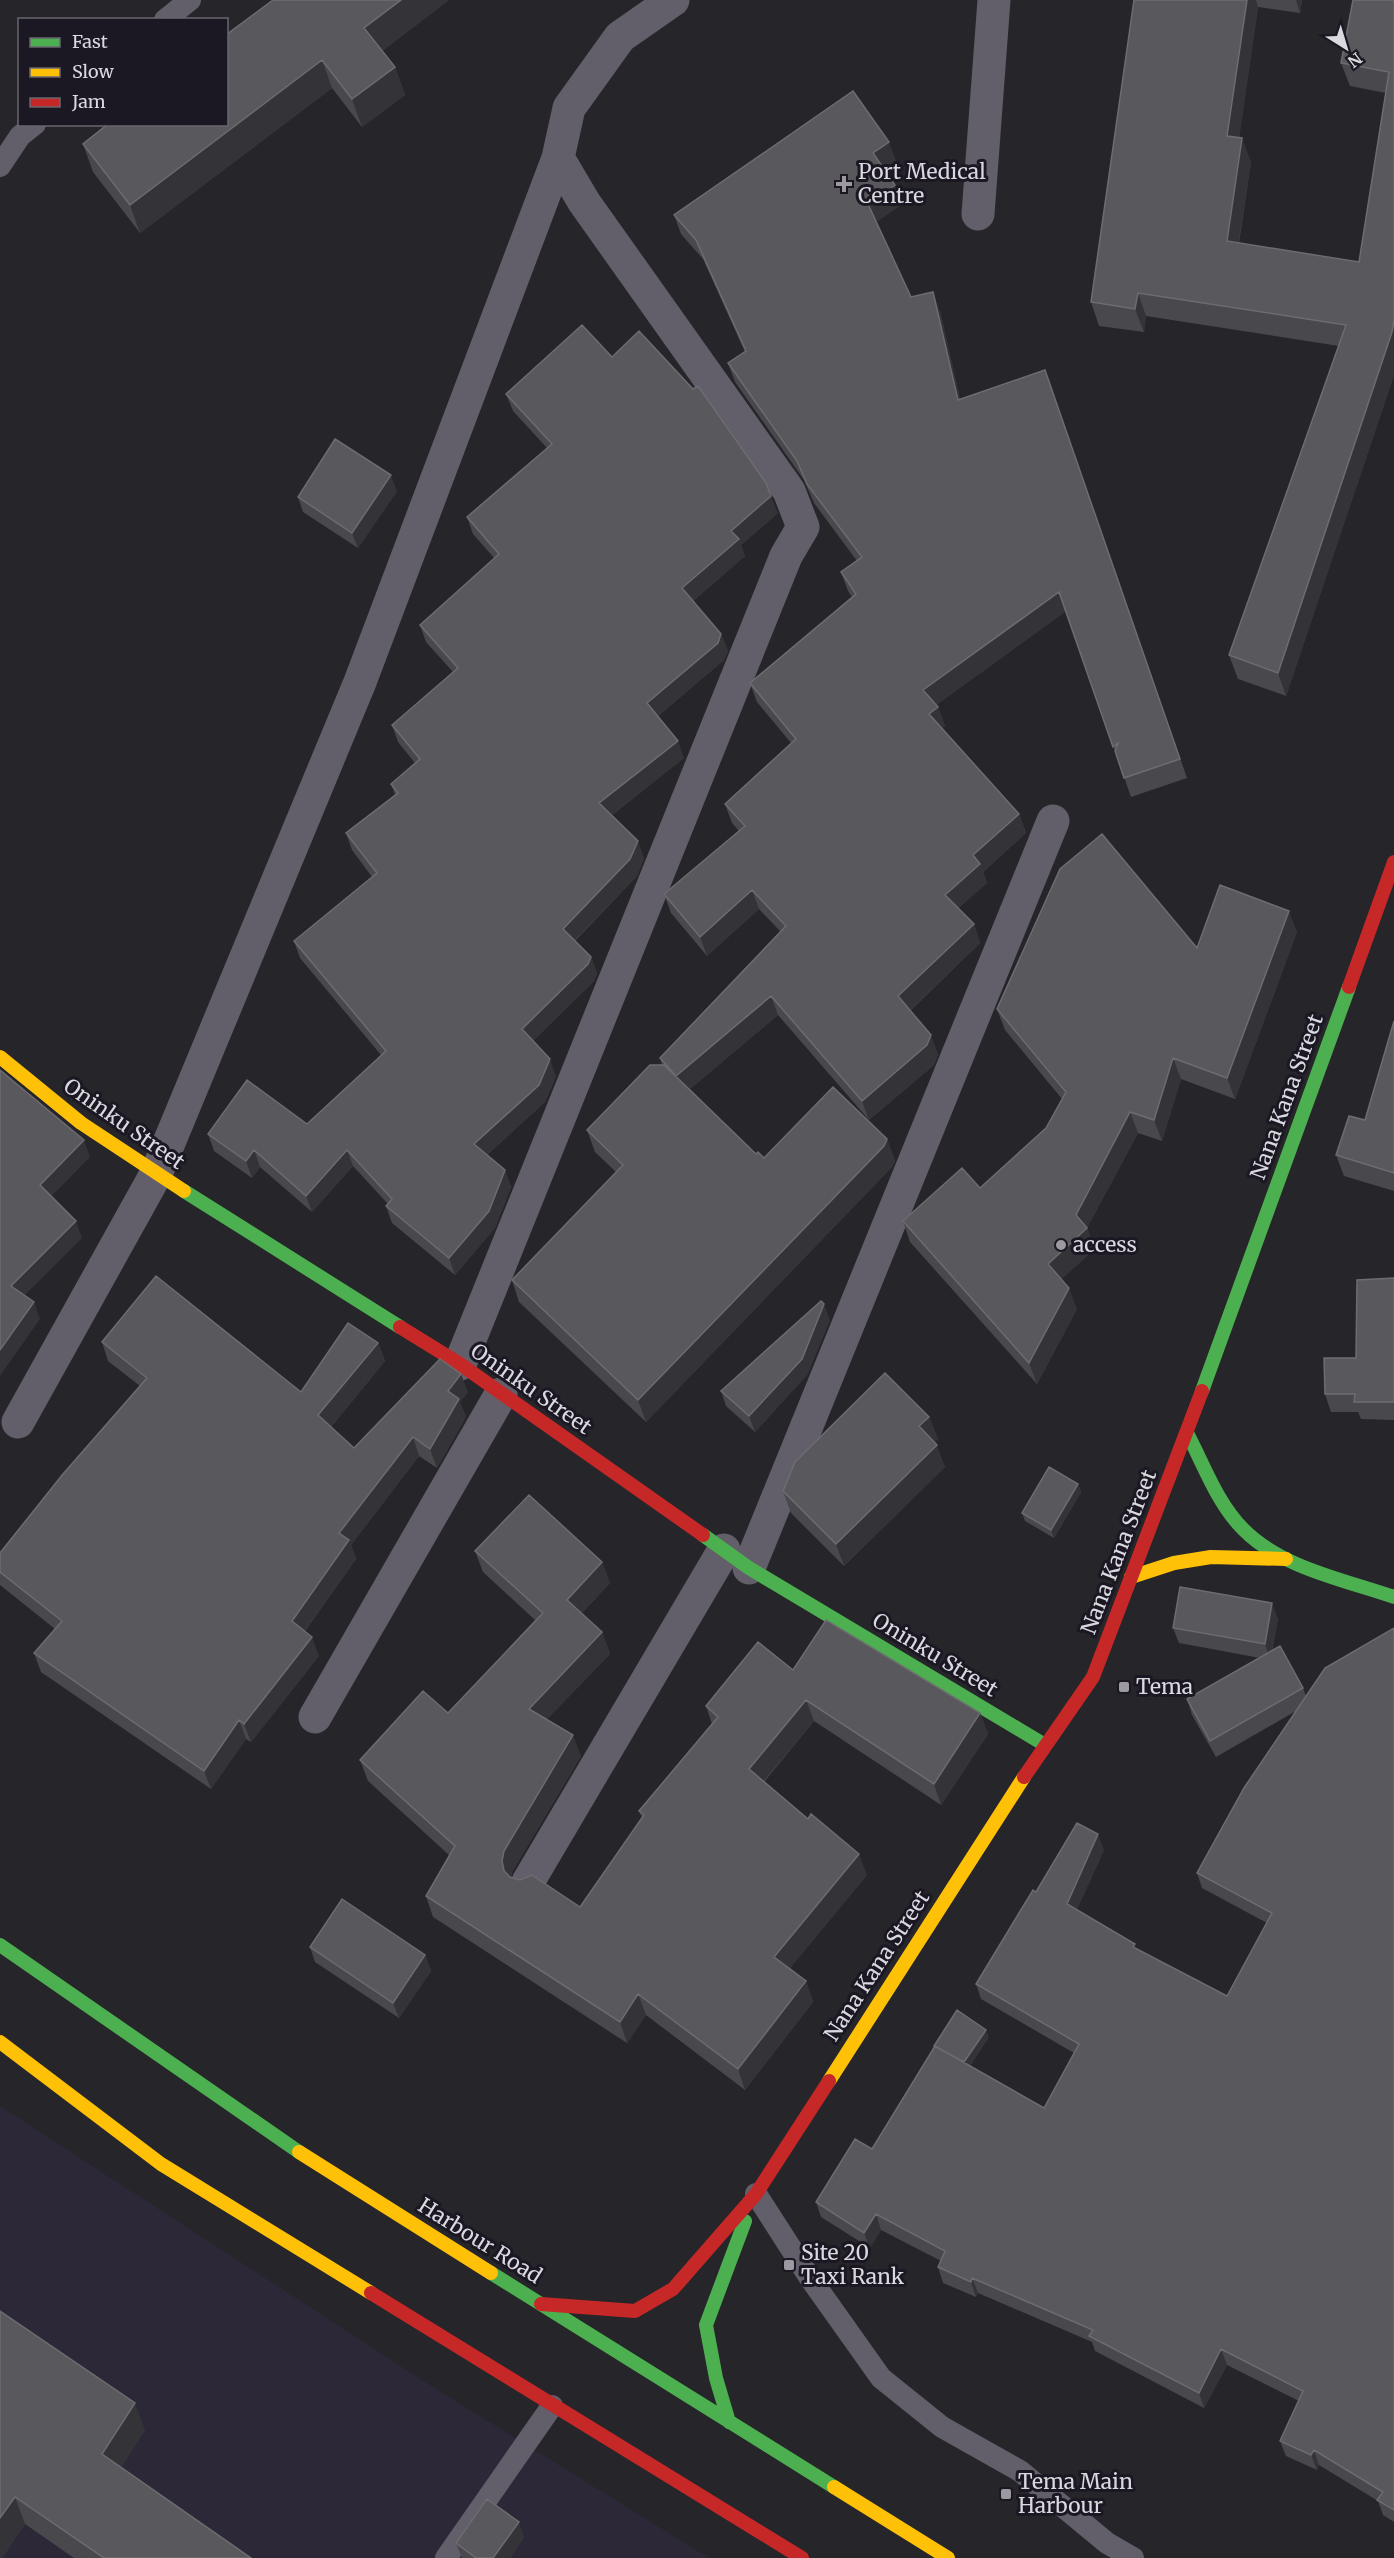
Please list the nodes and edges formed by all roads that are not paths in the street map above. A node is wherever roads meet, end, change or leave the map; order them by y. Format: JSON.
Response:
{"nodes":[{"id":1,"x":190,"y":0,"type":"edge"},
{"id":2,"x":673,"y":0,"type":"edge"},
{"id":3,"x":994,"y":0,"type":"edge"},
{"id":4,"x":168,"y":18,"type":"edge"},
{"id":5,"x":32,"y":126,"type":"edge"},
{"id":6,"x":558,"y":158,"type":"junction"},
{"id":7,"x":0,"y":166,"type":"edge"},
{"id":8,"x":978,"y":214,"type":"dead end"},
{"id":9,"x":1053,"y":821,"type":"dead end"},
{"id":10,"x":1394,"y":862,"type":"edge"},
{"id":11,"x":0,"y":1057,"type":"edge"},
{"id":12,"x":156,"y":1174,"type":"junction"},
{"id":13,"x":460,"y":1364,"type":"junction"},
{"id":14,"x":501,"y":1394,"type":"junction"},
{"id":15,"x":18,"y":1422,"type":"dead end"},
{"id":16,"x":1187,"y":1433,"type":"junction"},
{"id":17,"x":1286,"y":1558,"type":"junction"},
{"id":18,"x":737,"y":1559,"type":"junction"},
{"id":19,"x":1131,"y":1577,"type":"junction"},
{"id":20,"x":1394,"y":1597,"type":"edge"},
{"id":21,"x":315,"y":1717,"type":"dead end"},
{"id":22,"x":1045,"y":1745,"type":"junction"},
{"id":23,"x":528,"y":1882,"type":"edge"},
{"id":24,"x":0,"y":1945,"type":"edge"},
{"id":25,"x":0,"y":2042,"type":"edge"},
{"id":26,"x":756,"y":2194,"type":"junction"},
{"id":27,"x":541,"y":2304,"type":"junction"},
{"id":28,"x":552,"y":2406,"type":"junction"},
{"id":29,"x":729,"y":2422,"type":"junction"},
{"id":30,"x":446,"y":2558,"type":"edge"},
{"id":31,"x":802,"y":2558,"type":"edge"},
{"id":32,"x":948,"y":2558,"type":"edge"},
{"id":33,"x":1133,"y":2558,"type":"edge"}],
"edges":[{"from":1,"to":4,"type":"lane"},
{"from":2,"to":6,"type":"street"},
{"from":3,"to":8,"type":"street"},
{"from":5,"to":7,"type":"lane"},
{"from":6,"to":12,"type":"street"},
{"from":6,"to":13,"type":"street"},
{"from":9,"to":18,"type":"street"},
{"from":10,"to":16,"type":"main road","name":"Nana Kana Street"},
{"from":11,"to":12,"type":"main road","name":"Oninku Street"},
{"from":12,"to":13,"type":"main road","name":"Oninku Street"},
{"from":12,"to":15,"type":"street"},
{"from":13,"to":14,"type":"main road","name":"Oninku Street"},
{"from":14,"to":18,"type":"main road","name":"Oninku Street"},
{"from":14,"to":21,"type":"street"},
{"from":16,"to":17,"type":"main road"},
{"from":16,"to":19,"type":"main road","name":"Nana Kana Street"},
{"from":17,"to":19,"type":"main road"},
{"from":17,"to":20,"type":"main road"},
{"from":18,"to":22,"type":"main road","name":"Oninku Street"},
{"from":18,"to":23,"type":"street"},
{"from":19,"to":22,"type":"main road","name":"Nana Kana Street"},
{"from":22,"to":26,"type":"main road","name":"Nana Kana Street"},
{"from":24,"to":27,"type":"main road","name":"Harbour Road"},
{"from":25,"to":28,"type":"main road"},
{"from":26,"to":27,"type":"main road"},
{"from":26,"to":29,"type":"main road"},
{"from":26,"to":33,"type":"lane"},
{"from":27,"to":29,"type":"main road","name":"Harbour Road"},
{"from":28,"to":30,"type":"lane"},
{"from":28,"to":31,"type":"main road"},
{"from":29,"to":32,"type":"main road","name":"Harbour Road"}]}
